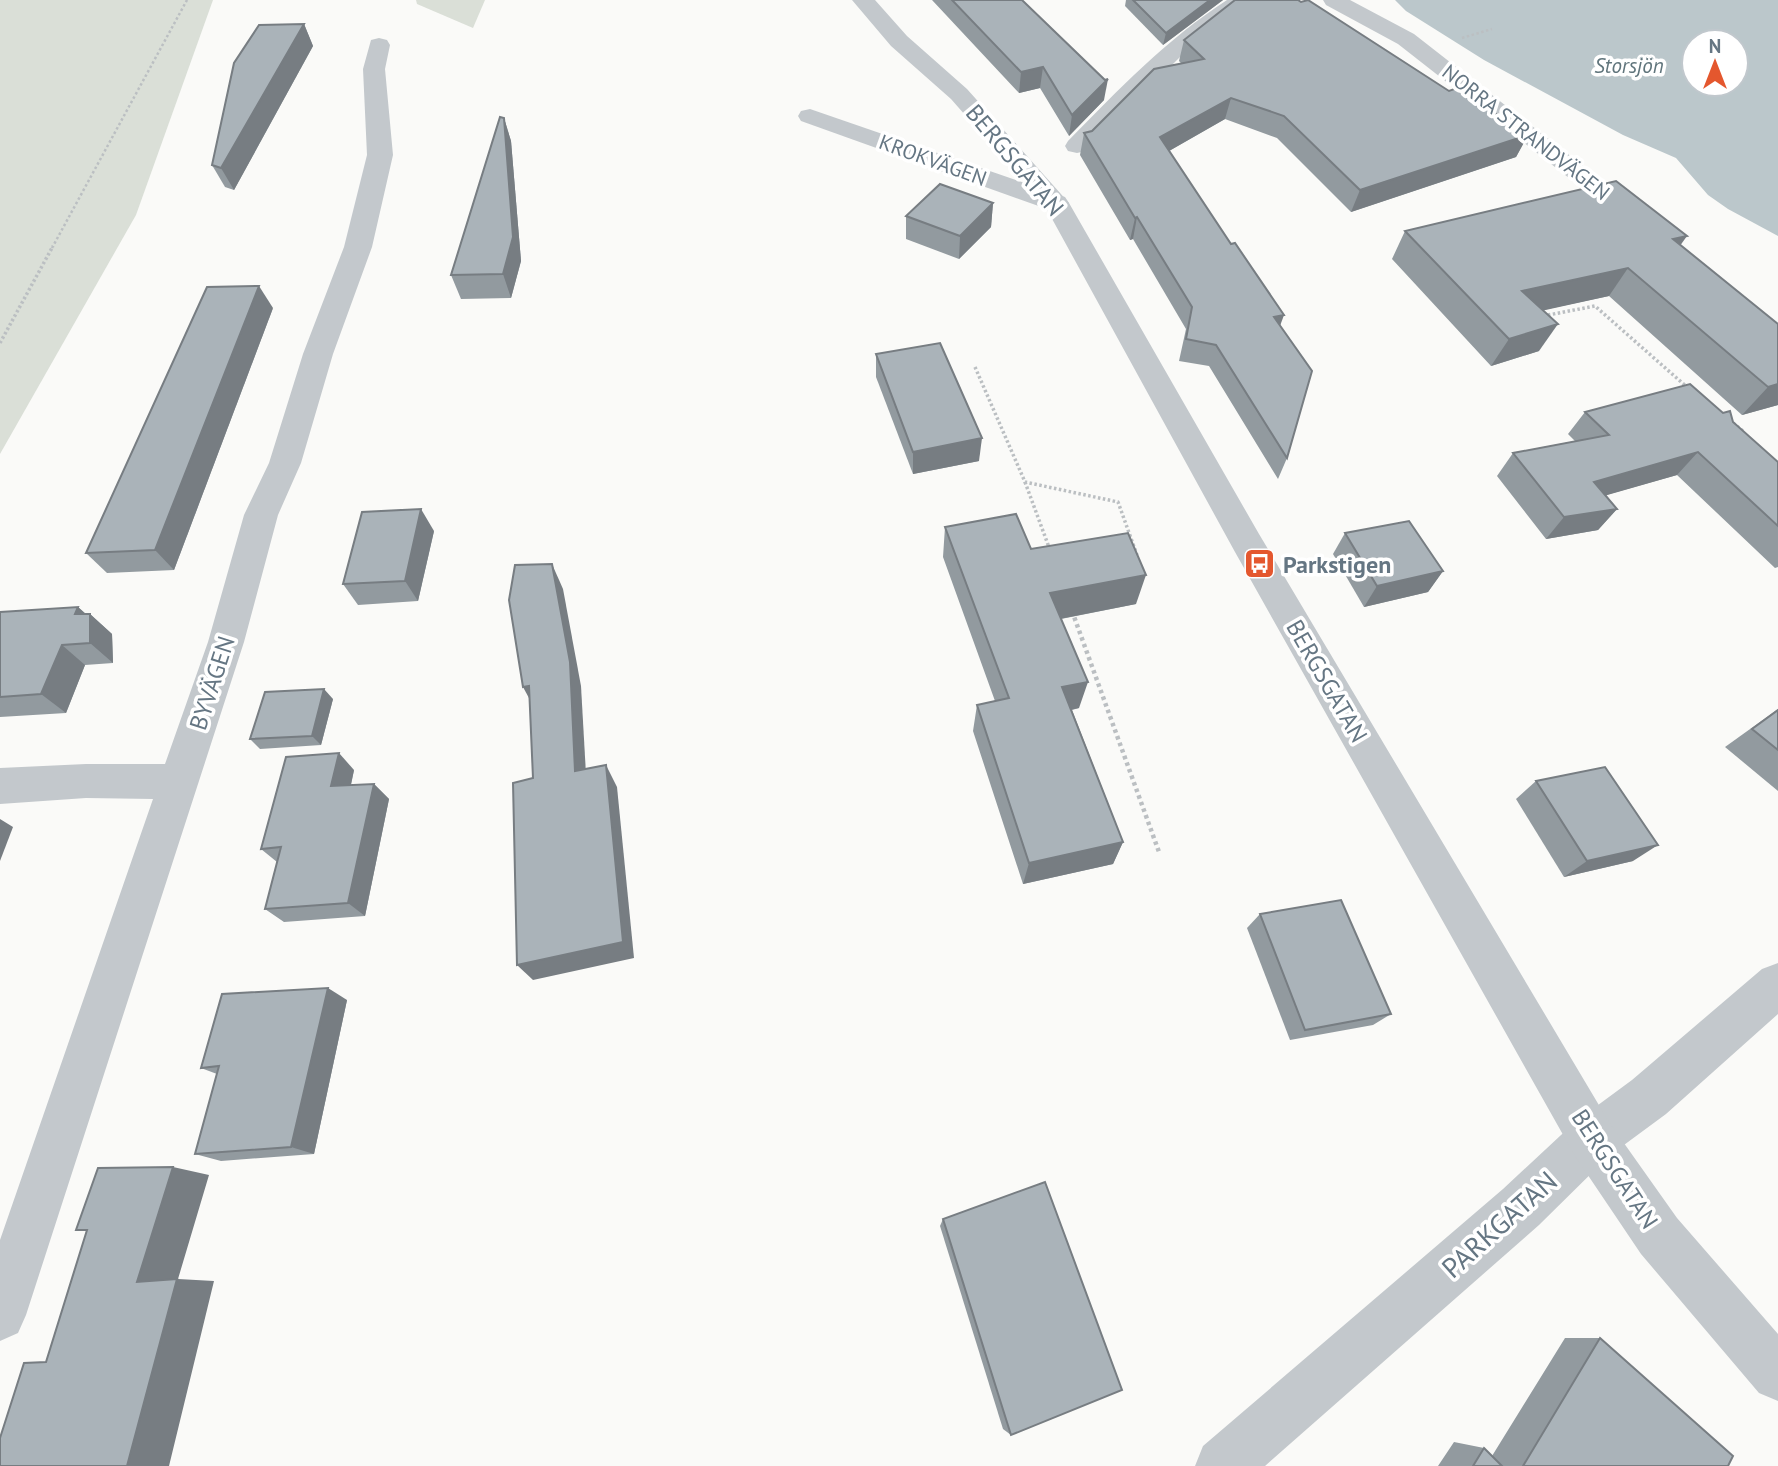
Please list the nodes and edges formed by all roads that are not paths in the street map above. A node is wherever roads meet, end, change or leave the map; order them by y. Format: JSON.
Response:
{"nodes":[{"id":1,"x":863,"y":0,"type":"edge"},
{"id":2,"x":1241,"y":0,"type":"edge"},
{"id":3,"x":1334,"y":0,"type":"edge"},
{"id":4,"x":379,"y":45,"type":"dead end"},
{"id":5,"x":810,"y":116,"type":"dead end"},
{"id":6,"x":1077,"y":146,"type":"dead end"},
{"id":7,"x":1056,"y":203,"type":"junction"},
{"id":8,"x":1661,"y":237,"type":"edge"},
{"id":9,"x":179,"y":782,"type":"junction"},
{"id":10,"x":0,"y":786,"type":"edge"},
{"id":11,"x":1778,"y":985,"type":"edge"},
{"id":12,"x":1592,"y":1139,"type":"junction"},
{"id":13,"x":0,"y":1315,"type":"edge"},
{"id":14,"x":1778,"y":1374,"type":"edge"},
{"id":15,"x":1223,"y":1466,"type":"edge"}],
"edges":[{"from":1,"to":7,"type":"street","name":"BERGSGATAN"},
{"from":2,"to":6,"type":"street"},
{"from":3,"to":8,"type":"street","name":"NORRA STRANDVÄGEN"},
{"from":4,"to":9,"type":"street","name":"BYVÄGEN"},
{"from":5,"to":7,"type":"street","name":"KROKVÄGEN"},
{"from":7,"to":12,"type":"street","name":"BERGSGATAN"},
{"from":9,"to":10,"type":"street"},
{"from":9,"to":13,"type":"street","name":"BYVÄGEN"},
{"from":11,"to":12,"type":"street","name":"PARKGATAN"},
{"from":12,"to":14,"type":"street","name":"BERGSGATAN"},
{"from":12,"to":15,"type":"street","name":"PARKGATAN"}]}
